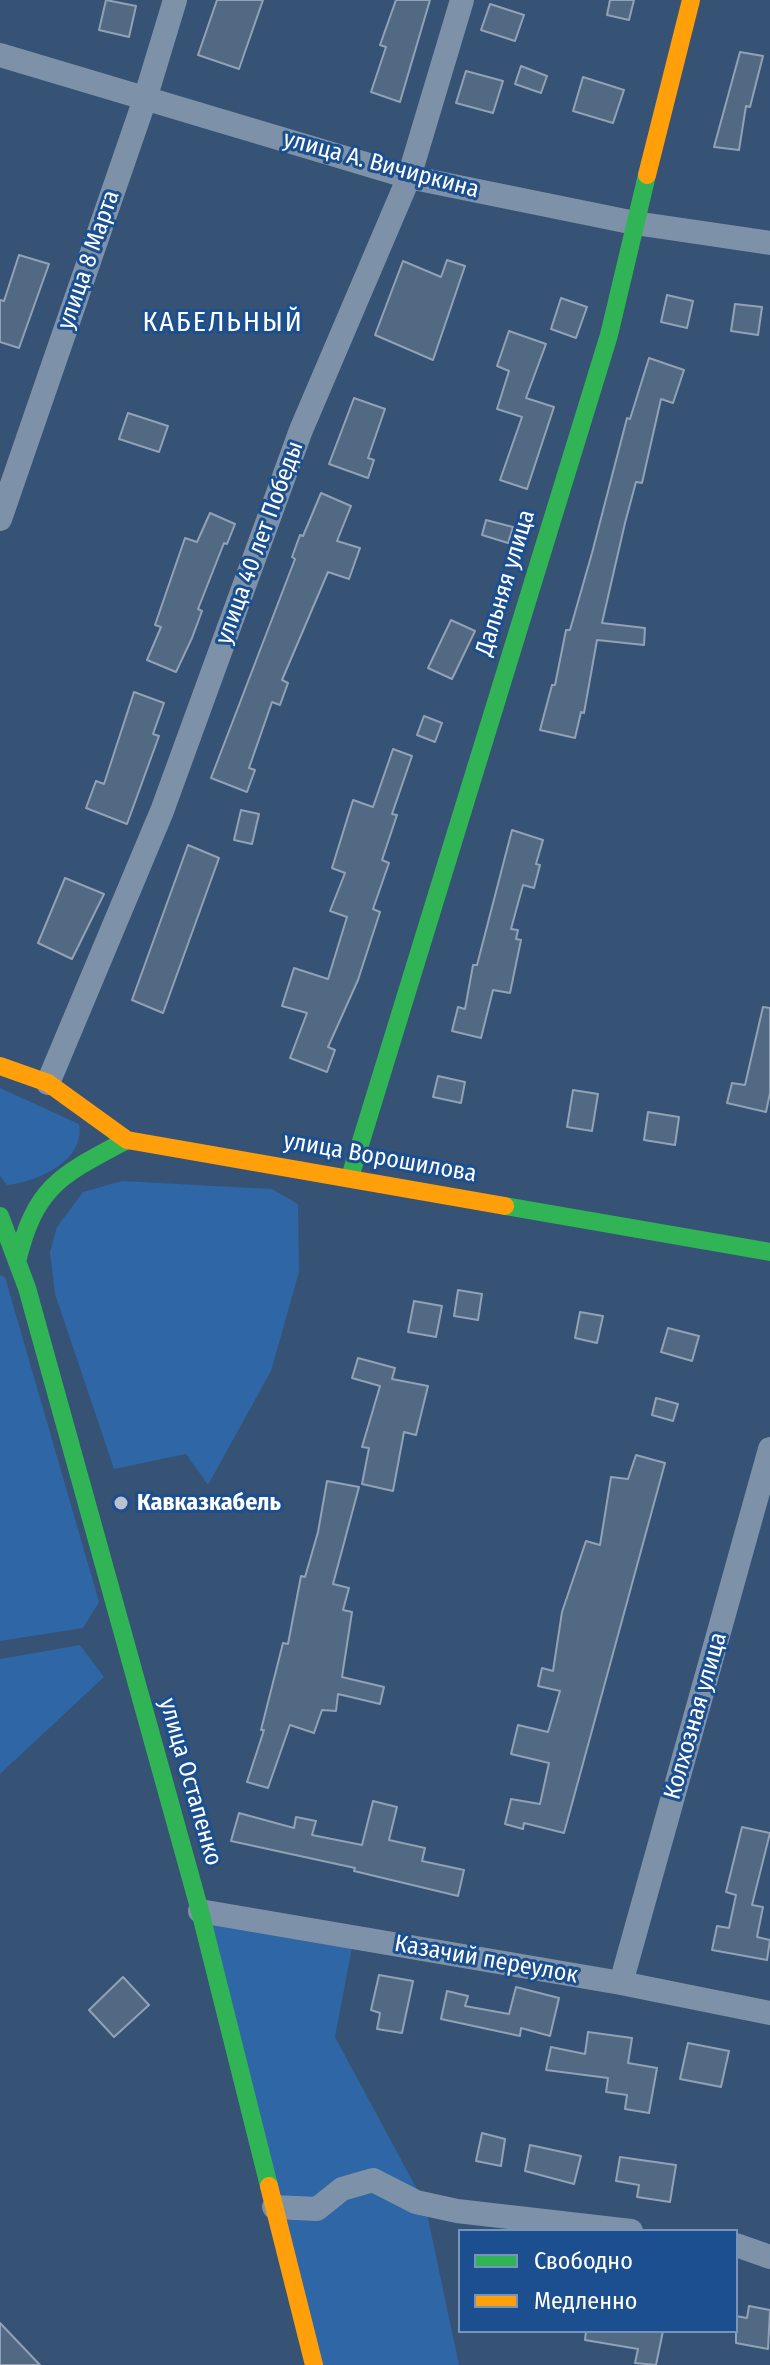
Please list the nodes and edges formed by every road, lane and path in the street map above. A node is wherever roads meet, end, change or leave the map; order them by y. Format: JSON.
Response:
{"nodes":[{"id":1,"x":175,"y":0,"type":"edge"},
{"id":2,"x":462,"y":0,"type":"edge"},
{"id":3,"x":691,"y":0,"type":"edge"},
{"id":4,"x":0,"y":55,"type":"edge"},
{"id":5,"x":145,"y":99,"type":"junction"},
{"id":6,"x":409,"y":177,"type":"junction"},
{"id":7,"x":635,"y":223,"type":"junction"},
{"id":8,"x":770,"y":243,"type":"edge"},
{"id":9,"x":0,"y":519,"type":"edge"},
{"id":10,"x":0,"y":1066,"type":"edge"},
{"id":11,"x":48,"y":1083,"type":"junction"},
{"id":12,"x":127,"y":1140,"type":"junction"},
{"id":13,"x":350,"y":1177,"type":"junction"},
{"id":14,"x":0,"y":1216,"type":"edge"},
{"id":15,"x":770,"y":1252,"type":"edge"},
{"id":16,"x":17,"y":1262,"type":"junction"},
{"id":17,"x":770,"y":1449,"type":"edge"},
{"id":18,"x":200,"y":1911,"type":"junction"},
{"id":19,"x":621,"y":1983,"type":"junction"},
{"id":20,"x":770,"y":2013,"type":"edge"},
{"id":21,"x":274,"y":2207,"type":"junction"},
{"id":22,"x":614,"y":2229,"type":"edge"},
{"id":23,"x":738,"y":2246,"type":"edge"},
{"id":24,"x":770,"y":2257,"type":"edge"},
{"id":25,"x":314,"y":2365,"type":"edge"}],
"edges":[{"from":1,"to":5,"type":"street","name":"улица 8 Марта"},
{"from":2,"to":6,"type":"street","name":"улица 40 лет Победы"},
{"from":3,"to":7,"type":"main road","name":"Дальняя улица"},
{"from":4,"to":5,"type":"street","name":"улица А. Вичиркина"},
{"from":5,"to":6,"type":"street","name":"улица А. Вичиркина"},
{"from":5,"to":9,"type":"street","name":"улица 8 Марта"},
{"from":6,"to":7,"type":"street","name":"улица А. Вичиркина"},
{"from":6,"to":11,"type":"street","name":"улица 40 лет Победы"},
{"from":7,"to":8,"type":"street","name":"улица А. Вичиркина"},
{"from":7,"to":13,"type":"main road","name":"Дальняя улица"},
{"from":10,"to":11,"type":"main road","name":"улица Ворошилова"},
{"from":11,"to":12,"type":"main road","name":"улица Ворошилова"},
{"from":12,"to":13,"type":"main road","name":"улица Ворошилова"},
{"from":12,"to":16,"type":"main road"},
{"from":13,"to":15,"type":"main road","name":"улица Ворошилова"},
{"from":14,"to":16,"type":"main road","name":"улица Остапенко"},
{"from":16,"to":18,"type":"main road","name":"улица Остапенко"},
{"from":17,"to":19,"type":"street","name":"Колхозная улица"},
{"from":18,"to":19,"type":"street","name":"Казачий переулок"},
{"from":18,"to":21,"type":"main road","name":"улица Остапенко"},
{"from":19,"to":20,"type":"street","name":"Казачий переулок"},
{"from":21,"to":22,"type":"street"},
{"from":21,"to":25,"type":"main road","name":"улица Остапенко"},
{"from":23,"to":24,"type":"street"}]}
